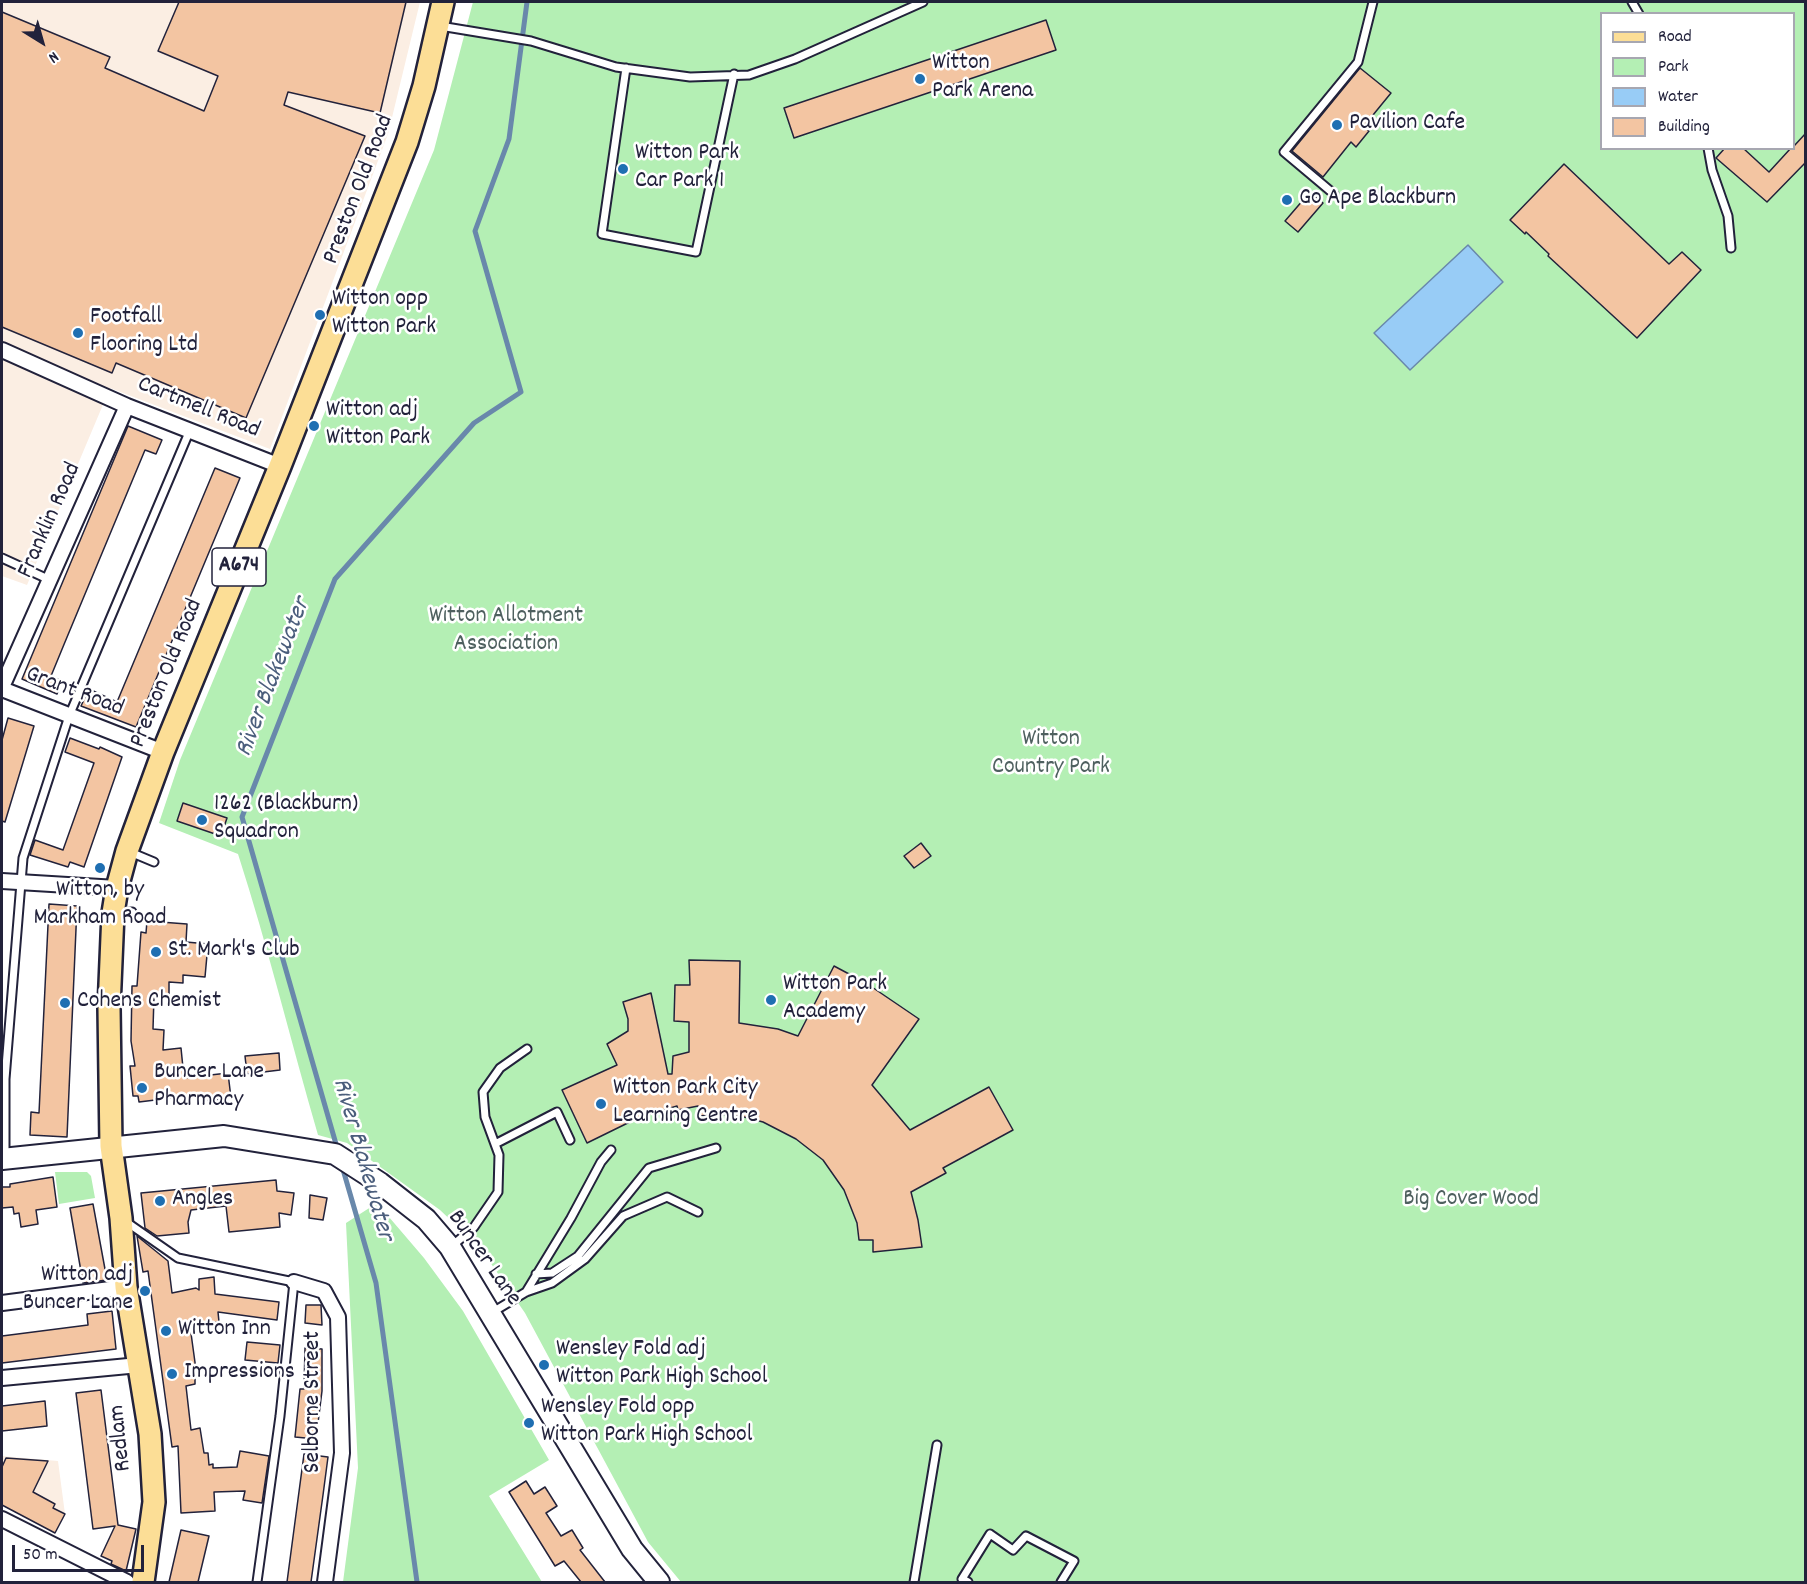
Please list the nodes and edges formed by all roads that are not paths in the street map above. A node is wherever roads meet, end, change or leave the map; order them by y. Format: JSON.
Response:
{"nodes":[{"id":1,"x":443,"y":2,"type":"edge"},
{"id":2,"x":924,"y":2,"type":"edge"},
{"id":3,"x":1373,"y":2,"type":"edge"},
{"id":4,"x":437,"y":26,"type":"junction"},
{"id":5,"x":626,"y":68,"type":"junction"},
{"id":6,"x":734,"y":74,"type":"junction"},
{"id":7,"x":1708,"y":150,"type":"edge"},
{"id":8,"x":1334,"y":194,"type":"dead end"},
{"id":9,"x":1731,"y":248,"type":"dead end"},
{"id":10,"x":2,"y":350,"type":"edge"},
{"id":11,"x":127,"y":406,"type":"junction"},
{"id":12,"x":190,"y":430,"type":"junction"},
{"id":13,"x":280,"y":466,"type":"junction"},
{"id":14,"x":2,"y":558,"type":"edge"},
{"id":15,"x":50,"y":580,"type":"junction"},
{"id":16,"x":2,"y":688,"type":"edge"},
{"id":17,"x":69,"y":716,"type":"junction"},
{"id":18,"x":163,"y":752,"type":"junction"},
{"id":19,"x":127,"y":851,"type":"junction"},
{"id":20,"x":154,"y":862,"type":"dead end"},
{"id":21,"x":2,"y":881,"type":"edge"},
{"id":22,"x":20,"y":883,"type":"junction"},
{"id":23,"x":117,"y":888,"type":"junction"},
{"id":24,"x":527,"y":1049,"type":"dead end"},
{"id":25,"x":570,"y":1140,"type":"dead end"},
{"id":26,"x":495,"y":1144,"type":"junction"},
{"id":27,"x":111,"y":1146,"type":"junction"},
{"id":28,"x":716,"y":1148,"type":"dead end"},
{"id":29,"x":611,"y":1150,"type":"dead end"},
{"id":30,"x":3,"y":1159,"type":"edge"},
{"id":31,"x":698,"y":1212,"type":"dead end"},
{"id":32,"x":121,"y":1218,"type":"junction"},
{"id":33,"x":450,"y":1247,"type":"junction"},
{"id":34,"x":536,"y":1274,"type":"junction"},
{"id":35,"x":294,"y":1282,"type":"junction"},
{"id":36,"x":126,"y":1287,"type":"junction"},
{"id":37,"x":526,"y":1292,"type":"junction"},
{"id":38,"x":2,"y":1303,"type":"edge"},
{"id":39,"x":491,"y":1313,"type":"junction"},
{"id":40,"x":139,"y":1365,"type":"junction"},
{"id":41,"x":2,"y":1378,"type":"edge"},
{"id":42,"x":938,"y":1445,"type":"dead end"},
{"id":43,"x":2,"y":1519,"type":"edge"},
{"id":44,"x":127,"y":1582,"type":"edge"},
{"id":45,"x":143,"y":1582,"type":"edge"},
{"id":46,"x":257,"y":1582,"type":"edge"},
{"id":47,"x":325,"y":1582,"type":"edge"},
{"id":48,"x":659,"y":1582,"type":"edge"},
{"id":49,"x":914,"y":1582,"type":"edge"},
{"id":50,"x":968,"y":1582,"type":"edge"},
{"id":51,"x":1061,"y":1582,"type":"edge"}],
"edges":[{"from":1,"to":4,"type":"main road","name":"Preston Old Road","number":"A674"},
{"from":2,"to":6,"type":"lane"},
{"from":3,"to":8,"type":"lane"},
{"from":4,"to":5,"type":"lane"},
{"from":4,"to":13,"type":"main road","name":"Preston Old Road","number":"A674"},
{"from":5,"to":6,"type":"lane"},
{"from":5,"to":6,"type":"lane"},
{"from":7,"to":9,"type":"lane"},
{"from":10,"to":11,"type":"street","name":"Cartmell Road"},
{"from":11,"to":12,"type":"street","name":"Cartmell Road"},
{"from":11,"to":15,"type":"street","name":"Franklin Road"},
{"from":12,"to":13,"type":"street","name":"Cartmell Road"},
{"from":12,"to":17,"type":"lane"},
{"from":13,"to":18,"type":"main road","name":"Preston Old Road","number":"A674"},
{"from":14,"to":15,"type":"lane"},
{"from":15,"to":16,"type":"street","name":"Franklin Road"},
{"from":16,"to":17,"type":"street","name":"Grant Road"},
{"from":17,"to":18,"type":"street","name":"Grant Road"},
{"from":17,"to":22,"type":"lane"},
{"from":18,"to":19,"type":"main road","name":"Preston Old Road","number":"A674"},
{"from":19,"to":20,"type":"lane"},
{"from":19,"to":23,"type":"main road","name":"Preston Old Road","number":"A674"},
{"from":21,"to":22,"type":"street"},
{"from":22,"to":23,"type":"street"},
{"from":22,"to":30,"type":"lane"},
{"from":23,"to":27,"type":"main road","name":"Preston Old Road","number":"A674"},
{"from":24,"to":26,"type":"lane"},
{"from":25,"to":26,"type":"lane"},
{"from":26,"to":33,"type":"lane"},
{"from":27,"to":30,"type":"main road","name":"Buncer Lane"},
{"from":27,"to":32,"type":"main road","name":"Redlam","number":"A674"},
{"from":27,"to":33,"type":"main road","name":"Buncer Lane"},
{"from":28,"to":34,"type":"lane"},
{"from":29,"to":34,"type":"lane"},
{"from":31,"to":37,"type":"lane"},
{"from":32,"to":35,"type":"lane"},
{"from":32,"to":36,"type":"main road","name":"Redlam","number":"A674"},
{"from":33,"to":39,"type":"main road","name":"Buncer Lane"},
{"from":34,"to":37,"type":"lane"},
{"from":35,"to":46,"type":"lane"},
{"from":35,"to":47,"type":"street","name":"Selborne Street"},
{"from":36,"to":38,"type":"street"},
{"from":36,"to":40,"type":"main road","name":"Redlam","number":"A674"},
{"from":37,"to":39,"type":"lane"},
{"from":39,"to":48,"type":"main road","name":"Buncer Lane"},
{"from":40,"to":41,"type":"street"},
{"from":40,"to":45,"type":"main road","name":"Redlam","number":"A674"},
{"from":42,"to":49,"type":"lane"},
{"from":43,"to":44,"type":"street"},
{"from":50,"to":51,"type":"lane"}]}
